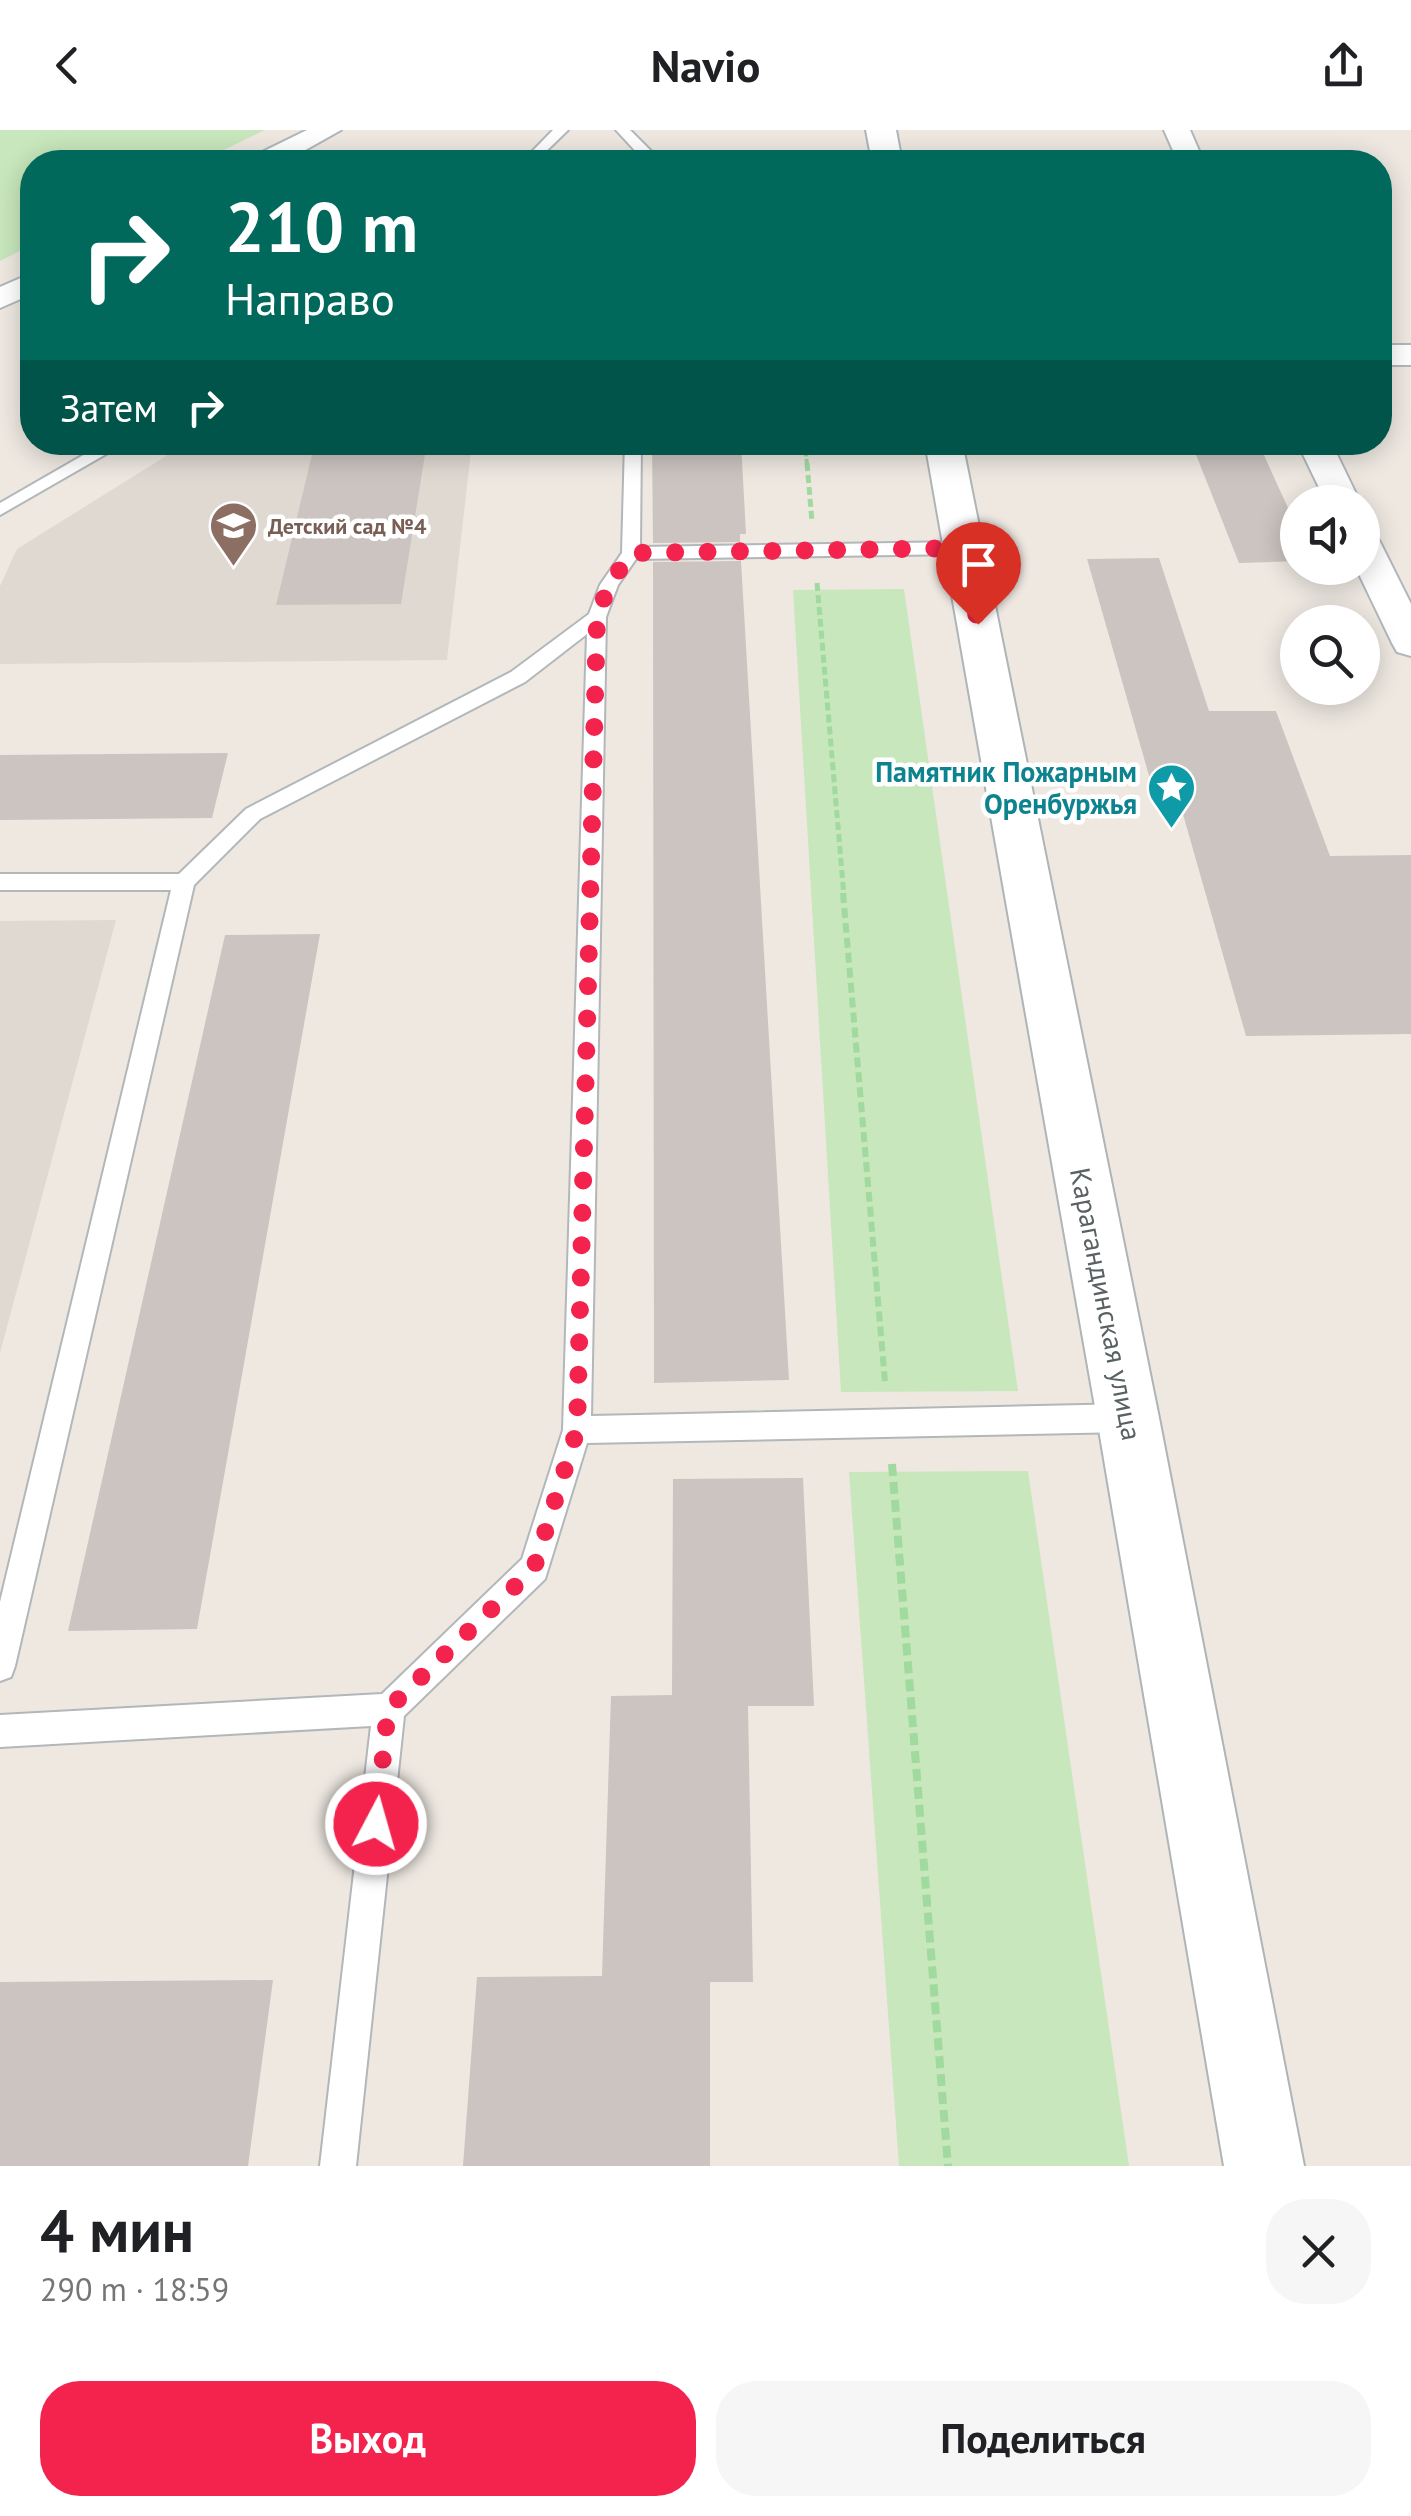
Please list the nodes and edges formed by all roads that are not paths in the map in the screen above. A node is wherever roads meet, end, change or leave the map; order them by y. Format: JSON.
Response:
{"nodes":[{"id":1,"x":328,"y":130,"type":"edge"},
{"id":2,"x":561,"y":130,"type":"edge"},
{"id":3,"x":623,"y":130,"type":"edge"},
{"id":4,"x":288,"y":150,"type":"edge"},
{"id":5,"x":540,"y":150,"type":"edge"},
{"id":6,"x":641,"y":150,"type":"edge"},
{"id":7,"x":95,"y":455,"type":"edge"},
{"id":8,"x":633,"y":455,"type":"edge"},
{"id":9,"x":946,"y":455,"type":"edge"},
{"id":10,"x":1320,"y":455,"type":"edge"},
{"id":11,"x":1335,"y":485,"type":"edge"},
{"id":12,"x":0,"y":510,"type":"edge"},
{"id":13,"x":964,"y":548,"type":"junction"},
{"id":14,"x":632,"y":553,"type":"junction"},
{"id":15,"x":1380,"y":579,"type":"edge"},
{"id":16,"x":597,"y":618,"type":"junction"},
{"id":17,"x":1411,"y":643,"type":"edge"},
{"id":18,"x":0,"y":882,"type":"edge"},
{"id":19,"x":184,"y":882,"type":"junction"},
{"id":20,"x":1128,"y":1418,"type":"junction"},
{"id":21,"x":577,"y":1430,"type":"junction"},
{"id":22,"x":10,"y":1574,"type":"edge"},
{"id":23,"x":0,"y":1666,"type":"edge"},
{"id":24,"x":388,"y":1709,"type":"junction"},
{"id":25,"x":0,"y":1732,"type":"edge"},
{"id":26,"x":338,"y":2166,"type":"edge"},
{"id":27,"x":1264,"y":2166,"type":"edge"}],
"edges":[{"from":1,"to":4,"type":"street"},
{"from":2,"to":5,"type":"lane"},
{"from":3,"to":6,"type":"lane"},
{"from":7,"to":12,"type":"lane"},
{"from":8,"to":14,"type":"lane"},
{"from":9,"to":13,"type":"main road","name":"Карагандинская улица"},
{"from":10,"to":11,"type":"street"},
{"from":13,"to":14,"type":"lane"},
{"from":13,"to":20,"type":"main road","name":"Карагандинская улица"},
{"from":14,"to":16,"type":"lane"},
{"from":15,"to":17,"type":"street"},
{"from":16,"to":19,"type":"lane"},
{"from":16,"to":21,"type":"lane"},
{"from":18,"to":19,"type":"lane"},
{"from":19,"to":22,"type":"lane"},
{"from":20,"to":21,"type":"lane"},
{"from":20,"to":27,"type":"main road","name":"Карагандинская улица"},
{"from":21,"to":24,"type":"lane"},
{"from":22,"to":23,"type":"lane"},
{"from":24,"to":25,"type":"lane"},
{"from":24,"to":26,"type":"lane"}]}
